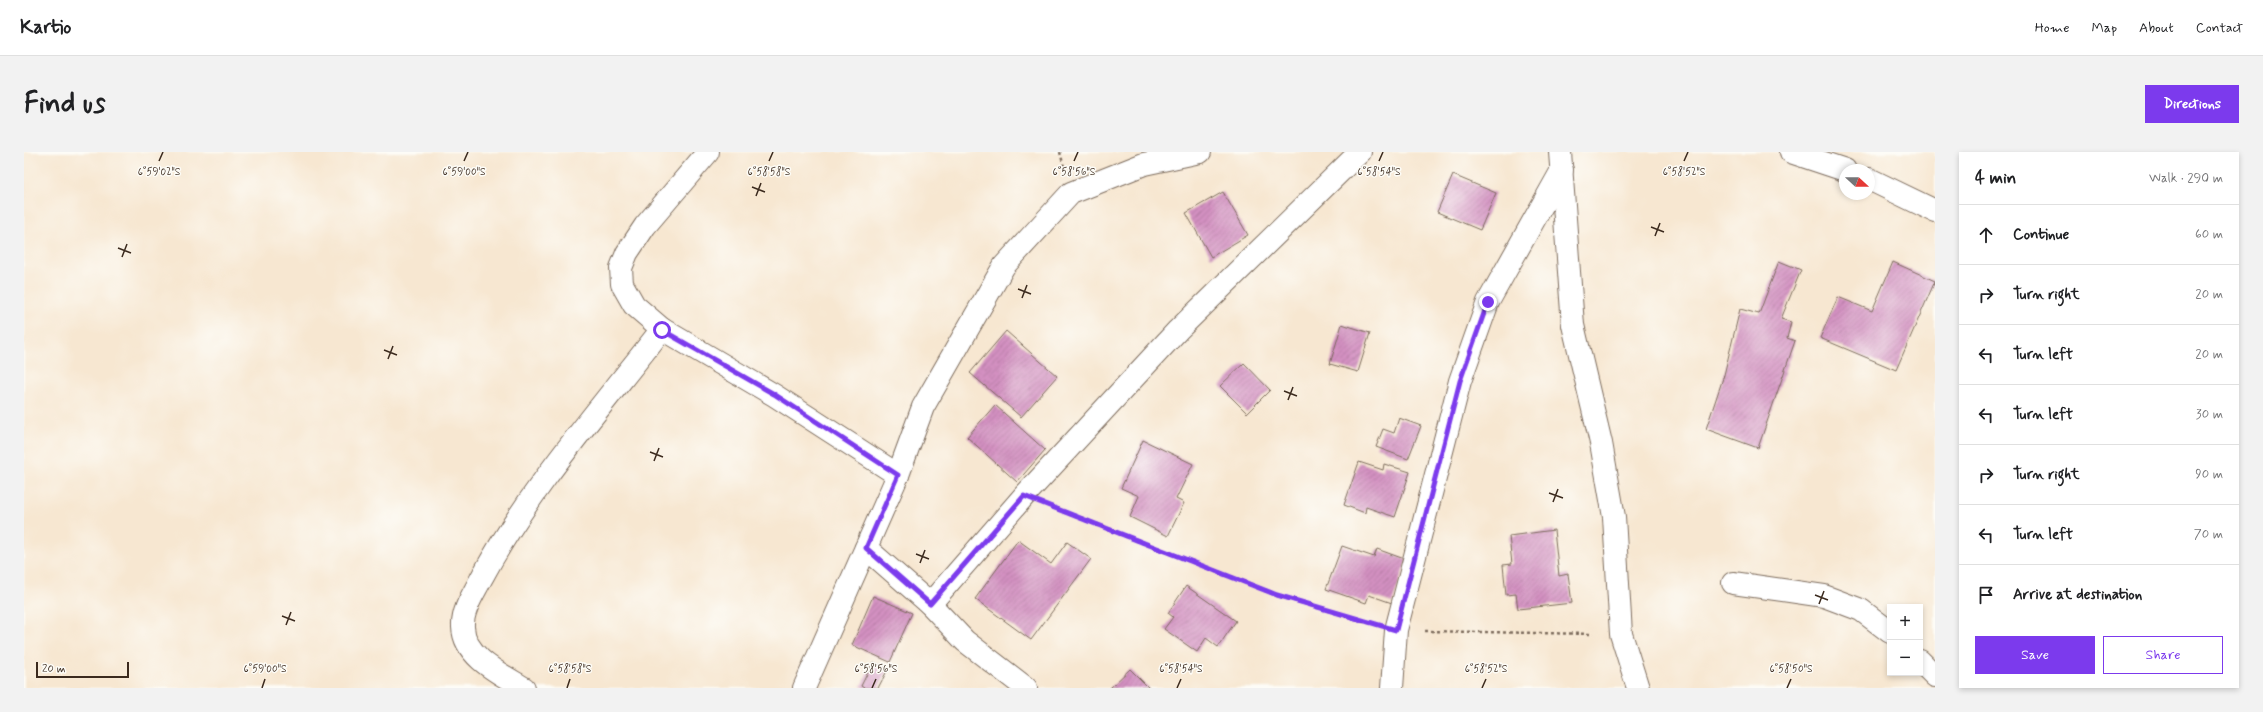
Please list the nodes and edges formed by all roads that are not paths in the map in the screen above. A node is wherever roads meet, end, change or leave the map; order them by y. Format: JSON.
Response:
{"nodes":[{"id":1,"x":708,"y":152,"type":"edge"},
{"id":2,"x":1200,"y":152,"type":"edge"},
{"id":3,"x":1360,"y":152,"type":"edge"},
{"id":4,"x":1791,"y":152,"type":"edge"},
{"id":5,"x":1561,"y":161,"type":"edge"},
{"id":6,"x":1839,"y":168,"type":"edge"},
{"id":7,"x":1875,"y":182,"type":"edge"},
{"id":8,"x":1935,"y":211,"type":"edge"},
{"id":9,"x":662,"y":330,"type":"junction"},
{"id":10,"x":898,"y":475,"type":"junction"},
{"id":11,"x":866,"y":548,"type":"junction"},
{"id":12,"x":1733,"y":583,"type":"dead end"},
{"id":13,"x":930,"y":604,"type":"junction"},
{"id":14,"x":1887,"y":630,"type":"edge"},
{"id":15,"x":1923,"y":664,"type":"edge"},
{"id":16,"x":1935,"y":676,"type":"edge"},
{"id":17,"x":1020,"y":686,"type":"edge"},
{"id":18,"x":524,"y":688,"type":"edge"},
{"id":19,"x":804,"y":688,"type":"edge"},
{"id":20,"x":1392,"y":688,"type":"edge"},
{"id":21,"x":1638,"y":688,"type":"edge"}],
"edges":[{"from":1,"to":9,"type":"street"},
{"from":2,"to":10,"type":"street"},
{"from":3,"to":13,"type":"street"},
{"from":4,"to":6,"type":"street"},
{"from":5,"to":20,"type":"street"},
{"from":5,"to":21,"type":"street"},
{"from":7,"to":8,"type":"street"},
{"from":9,"to":10,"type":"street"},
{"from":9,"to":18,"type":"street"},
{"from":10,"to":11,"type":"street"},
{"from":11,"to":13,"type":"street"},
{"from":11,"to":19,"type":"street"},
{"from":12,"to":14,"type":"street"},
{"from":13,"to":17,"type":"street"},
{"from":15,"to":16,"type":"street"}]}
